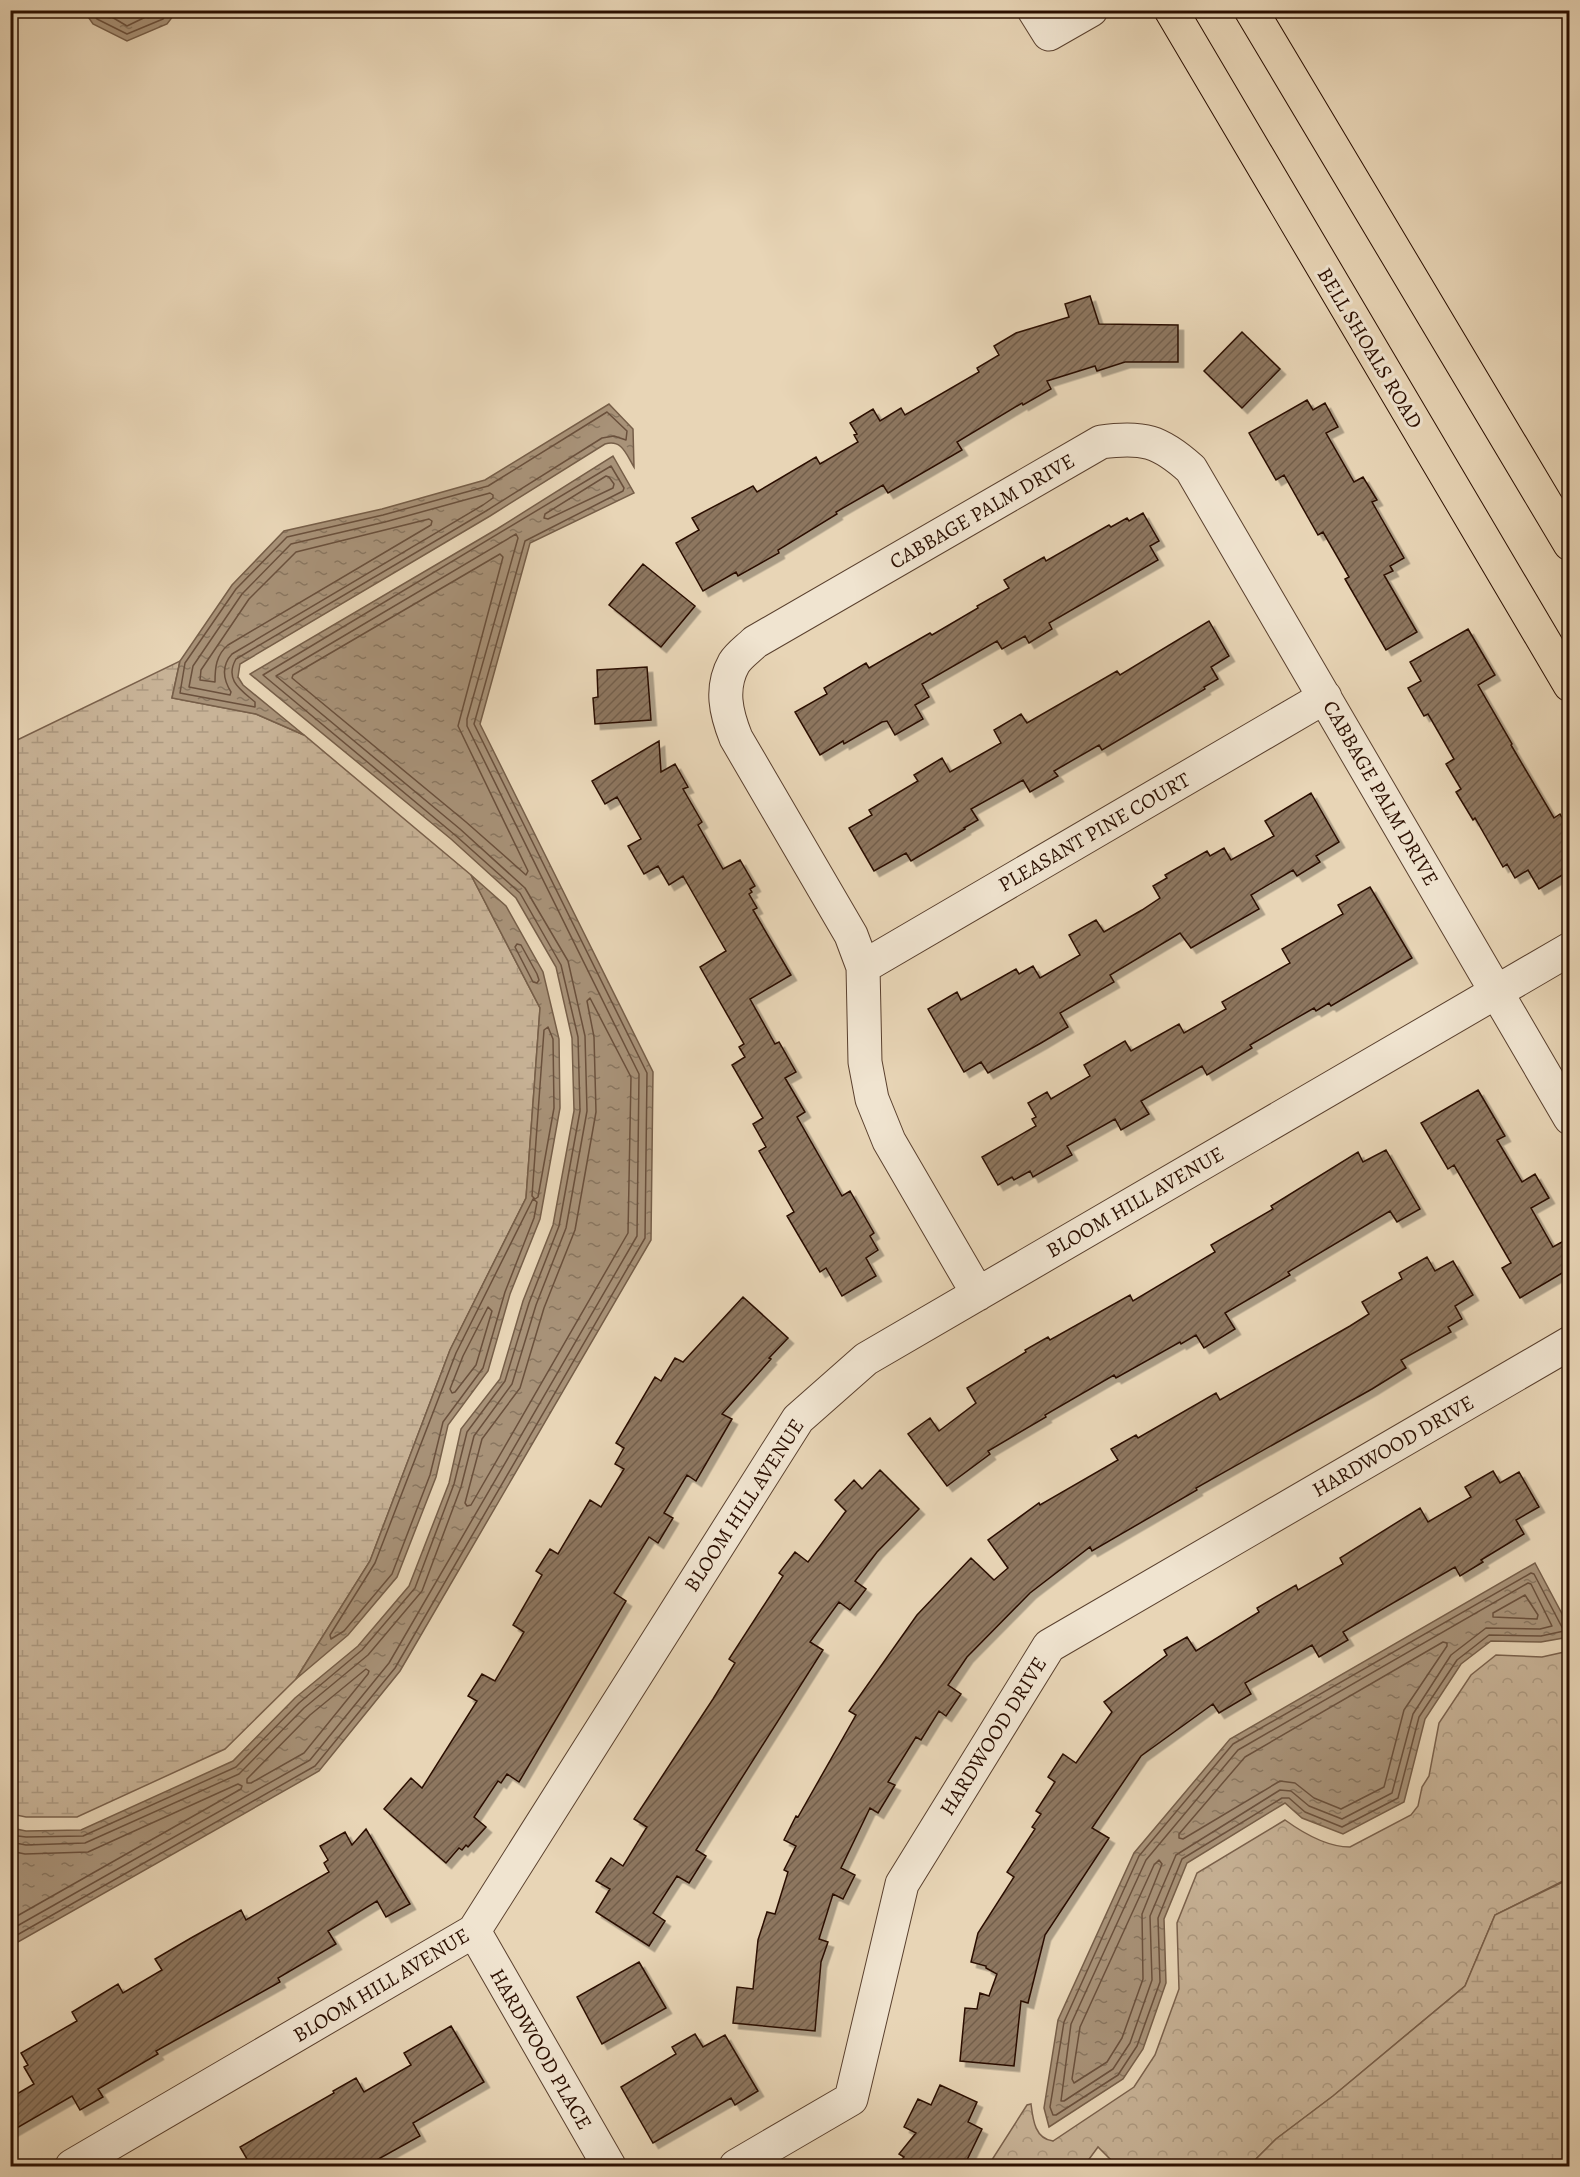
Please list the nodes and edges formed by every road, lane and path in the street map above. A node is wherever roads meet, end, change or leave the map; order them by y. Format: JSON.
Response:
{"nodes":[{"id":1,"x":1034,"y":10,"type":"edge"},
{"id":2,"x":1091,"y":10,"type":"edge"},
{"id":3,"x":1171,"y":10,"type":"edge"},
{"id":4,"x":1251,"y":10,"type":"edge"},
{"id":5,"x":1569,"y":544,"type":"edge"},
{"id":6,"x":1569,"y":685,"type":"edge"},
{"id":7,"x":1325,"y":697,"type":"junction"},
{"id":8,"x":1569,"y":949,"type":"edge"},
{"id":9,"x":863,"y":967,"type":"junction"},
{"id":10,"x":1496,"y":992,"type":"junction"},
{"id":11,"x":1569,"y":1118,"type":"edge"},
{"id":12,"x":978,"y":1294,"type":"junction"},
{"id":13,"x":1569,"y":1343,"type":"edge"},
{"id":14,"x":474,"y":1931,"type":"junction"},
{"id":15,"x":72,"y":2166,"type":"edge"},
{"id":16,"x":609,"y":2166,"type":"edge"},
{"id":17,"x":736,"y":2166,"type":"edge"}],
"edges":[{"from":1,"to":2,"type":"street"},
{"from":3,"to":6,"type":"main road","name":"BELL SHOALS ROAD"},
{"from":4,"to":5,"type":"main road"},
{"from":7,"to":9,"type":"street","name":"PLEASANT PINE COURT"},
{"from":7,"to":9,"type":"street","name":"CABBAGE PALM DRIVE"},
{"from":7,"to":10,"type":"street","name":"CABBAGE PALM DRIVE"},
{"from":8,"to":10,"type":"street","name":"BLOOM HILL AVENUE"},
{"from":9,"to":12,"type":"street","name":"CABBAGE PALM DRIVE"},
{"from":10,"to":11,"type":"street","name":"CABBAGE PALM DRIVE"},
{"from":10,"to":12,"type":"street","name":"BLOOM HILL AVENUE"},
{"from":12,"to":14,"type":"street","name":"BLOOM HILL AVENUE"},
{"from":13,"to":17,"type":"street","name":"HARDWOOD DRIVE"},
{"from":14,"to":15,"type":"street","name":"BLOOM HILL AVENUE"},
{"from":14,"to":16,"type":"street","name":"HARDWOOD PLACE"}]}
